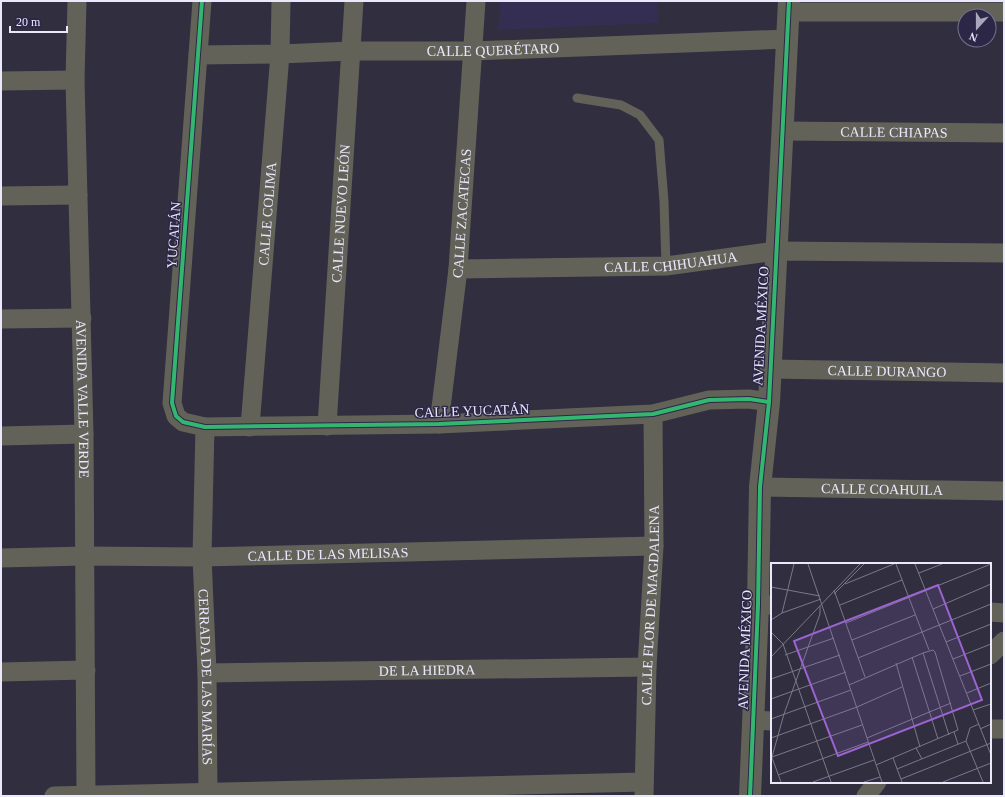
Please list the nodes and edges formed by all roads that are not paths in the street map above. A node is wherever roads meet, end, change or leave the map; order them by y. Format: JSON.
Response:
{"nodes":[{"id":1,"x":77,"y":1,"type":"edge"},
{"id":2,"x":202,"y":1,"type":"edge"},
{"id":3,"x":281,"y":1,"type":"edge"},
{"id":4,"x":354,"y":1,"type":"edge"},
{"id":5,"x":476,"y":1,"type":"edge"},
{"id":6,"x":789,"y":6,"type":"edge"},
{"id":7,"x":1004,"y":12,"type":"edge"},
{"id":8,"x":787,"y":39,"type":"junction"},
{"id":9,"x":352,"y":51,"type":"junction"},
{"id":10,"x":473,"y":51,"type":"junction"},
{"id":11,"x":280,"y":54,"type":"junction"},
{"id":12,"x":198,"y":55,"type":"junction"},
{"id":13,"x":75,"y":80,"type":"junction"},
{"id":14,"x":1,"y":81,"type":"edge"},
{"id":15,"x":577,"y":98,"type":"dead end"},
{"id":16,"x":783,"y":131,"type":"junction"},
{"id":17,"x":1004,"y":133,"type":"edge"},
{"id":18,"x":78,"y":195,"type":"junction"},
{"id":19,"x":1,"y":196,"type":"edge"},
{"id":20,"x":776,"y":251,"type":"junction"},
{"id":21,"x":1004,"y":253,"type":"edge"},
{"id":22,"x":666,"y":266,"type":"junction"},
{"id":23,"x":458,"y":269,"type":"junction"},
{"id":24,"x":82,"y":318,"type":"junction"},
{"id":25,"x":1,"y":319,"type":"edge"},
{"id":26,"x":771,"y":369,"type":"junction"},
{"id":27,"x":1004,"y":373,"type":"edge"},
{"id":28,"x":769,"y":402,"type":"junction"},
{"id":29,"x":653,"y":414,"type":"junction"},
{"id":30,"x":176,"y":416,"type":"joint"},
{"id":31,"x":439,"y":424,"type":"junction"},
{"id":32,"x":205,"y":426,"type":"junction"},
{"id":33,"x":327,"y":426,"type":"junction"},
{"id":34,"x":250,"y":427,"type":"junction"},
{"id":35,"x":84,"y":434,"type":"junction"},
{"id":36,"x":1,"y":436,"type":"edge"},
{"id":37,"x":760,"y":487,"type":"junction"},
{"id":38,"x":1004,"y":492,"type":"edge"},
{"id":39,"x":654,"y":546,"type":"junction"},
{"id":40,"x":85,"y":556,"type":"junction"},
{"id":41,"x":202,"y":557,"type":"junction"},
{"id":42,"x":1,"y":558,"type":"edge"},
{"id":43,"x":765,"y":605,"type":"edge"},
{"id":44,"x":991,"y":612,"type":"edge"},
{"id":45,"x":1004,"y":613,"type":"edge"},
{"id":46,"x":1004,"y":641,"type":"edge"},
{"id":47,"x":991,"y":655,"type":"edge"},
{"id":48,"x":647,"y":667,"type":"junction"},
{"id":49,"x":86,"y":670,"type":"junction"},
{"id":50,"x":1,"y":672,"type":"edge"},
{"id":51,"x":207,"y":673,"type":"junction"},
{"id":52,"x":763,"y":720,"type":"edge"},
{"id":53,"x":991,"y":729,"type":"edge"},
{"id":54,"x":1004,"y":729,"type":"edge"},
{"id":55,"x":876,"y":783,"type":"edge"},
{"id":56,"x":644,"y":789,"type":"edge"},
{"id":57,"x":208,"y":794,"type":"edge"},
{"id":58,"x":54,"y":796,"type":"edge"},
{"id":59,"x":86,"y":796,"type":"edge"},
{"id":60,"x":750,"y":796,"type":"edge"},
{"id":61,"x":866,"y":796,"type":"edge"}],
"edges":[{"from":1,"to":13,"type":"street","name":"AVENIDA VALLE VERDE"},
{"from":2,"to":12,"type":"street","name":"YUCATÁN"},
{"from":3,"to":11,"type":"street","name":"CALLE COLIMA"},
{"from":4,"to":9,"type":"street","name":"CALLE NUEVO LEÓN"},
{"from":5,"to":10,"type":"street","name":"CALLE ZACATECAS"},
{"from":6,"to":7,"type":"street"},
{"from":6,"to":8,"type":"street","name":"AVENIDA MÉXICO"},
{"from":8,"to":10,"type":"street","name":"CALLE QUERÉTARO"},
{"from":8,"to":16,"type":"street","name":"AVENIDA MÉXICO"},
{"from":9,"to":10,"type":"street","name":"CALLE QUERÉTARO"},
{"from":9,"to":11,"type":"street","name":"CALLE QUERÉTARO"},
{"from":9,"to":33,"type":"street","name":"CALLE NUEVO LEÓN"},
{"from":10,"to":23,"type":"street","name":"CALLE ZACATECAS"},
{"from":11,"to":12,"type":"street","name":"CALLE QUERÉTARO"},
{"from":11,"to":34,"type":"street","name":"CALLE COLIMA"},
{"from":12,"to":30,"type":"street","name":"YUCATÁN"},
{"from":13,"to":14,"type":"street"},
{"from":13,"to":18,"type":"street","name":"AVENIDA VALLE VERDE"},
{"from":15,"to":22,"type":"lane"},
{"from":16,"to":17,"type":"street","name":"CALLE CHIAPAS"},
{"from":16,"to":20,"type":"street","name":"AVENIDA MÉXICO"},
{"from":18,"to":19,"type":"street"},
{"from":18,"to":24,"type":"street","name":"AVENIDA VALLE VERDE"},
{"from":20,"to":21,"type":"street","name":"CALLE CHIHUAHUA"},
{"from":20,"to":22,"type":"street","name":"CALLE CHIHUAHUA"},
{"from":20,"to":26,"type":"street","name":"AVENIDA MÉXICO"},
{"from":22,"to":23,"type":"street","name":"CALLE CHIHUAHUA"},
{"from":23,"to":31,"type":"street","name":"CALLE ZACATECAS"},
{"from":24,"to":25,"type":"street"},
{"from":24,"to":35,"type":"street","name":"AVENIDA VALLE VERDE"},
{"from":26,"to":27,"type":"street","name":"CALLE DURANGO"},
{"from":26,"to":28,"type":"street","name":"AVENIDA MÉXICO"},
{"from":28,"to":29,"type":"street","name":"CALLE YUCATÁN"},
{"from":28,"to":37,"type":"street","name":"AVENIDA MÉXICO"},
{"from":29,"to":31,"type":"street","name":"CALLE YUCATÁN"},
{"from":29,"to":39,"type":"street","name":"CALLE FLOR DE MAGDALENA"},
{"from":30,"to":32,"type":"street","name":"CALLE YUCATÁN"},
{"from":31,"to":33,"type":"street","name":"CALLE YUCATÁN"},
{"from":32,"to":34,"type":"street","name":"CALLE YUCATÁN"},
{"from":32,"to":41,"type":"street","name":"CERRADA DE LAS MARÍAS"},
{"from":33,"to":34,"type":"street","name":"CALLE YUCATÁN"},
{"from":35,"to":36,"type":"street"},
{"from":35,"to":40,"type":"street","name":"AVENIDA VALLE VERDE"},
{"from":37,"to":38,"type":"street","name":"CALLE COAHUILA"},
{"from":37,"to":43,"type":"street","name":"AVENIDA MÉXICO"},
{"from":39,"to":41,"type":"street","name":"CALLE DE LAS MELISAS"},
{"from":39,"to":48,"type":"street","name":"CALLE FLOR DE MAGDALENA"},
{"from":40,"to":41,"type":"street","name":"CALLE DE LAS MELISAS"},
{"from":40,"to":42,"type":"street","name":"CALLE DE LAS MELISAS"},
{"from":40,"to":49,"type":"street","name":"AVENIDA VALLE VERDE"},
{"from":41,"to":51,"type":"street","name":"CERRADA DE LAS MARÍAS"},
{"from":43,"to":52,"type":"street","name":"AVENIDA MÉXICO"},
{"from":44,"to":45,"type":"street"},
{"from":46,"to":47,"type":"street"},
{"from":48,"to":51,"type":"street","name":"DE LA HIEDRA"},
{"from":48,"to":56,"type":"street","name":"CALLE FLOR DE MAGDALENA"},
{"from":49,"to":50,"type":"street"},
{"from":49,"to":59,"type":"street","name":"AVENIDA VALLE VERDE"},
{"from":51,"to":57,"type":"street","name":"CERRADA DE LAS MARÍAS"},
{"from":52,"to":60,"type":"street","name":"AVENIDA MÉXICO"},
{"from":53,"to":54,"type":"street"},
{"from":55,"to":61,"type":"street"},
{"from":56,"to":57,"type":"street"},
{"from":57,"to":59,"type":"street"},
{"from":58,"to":59,"type":"street"}]}
